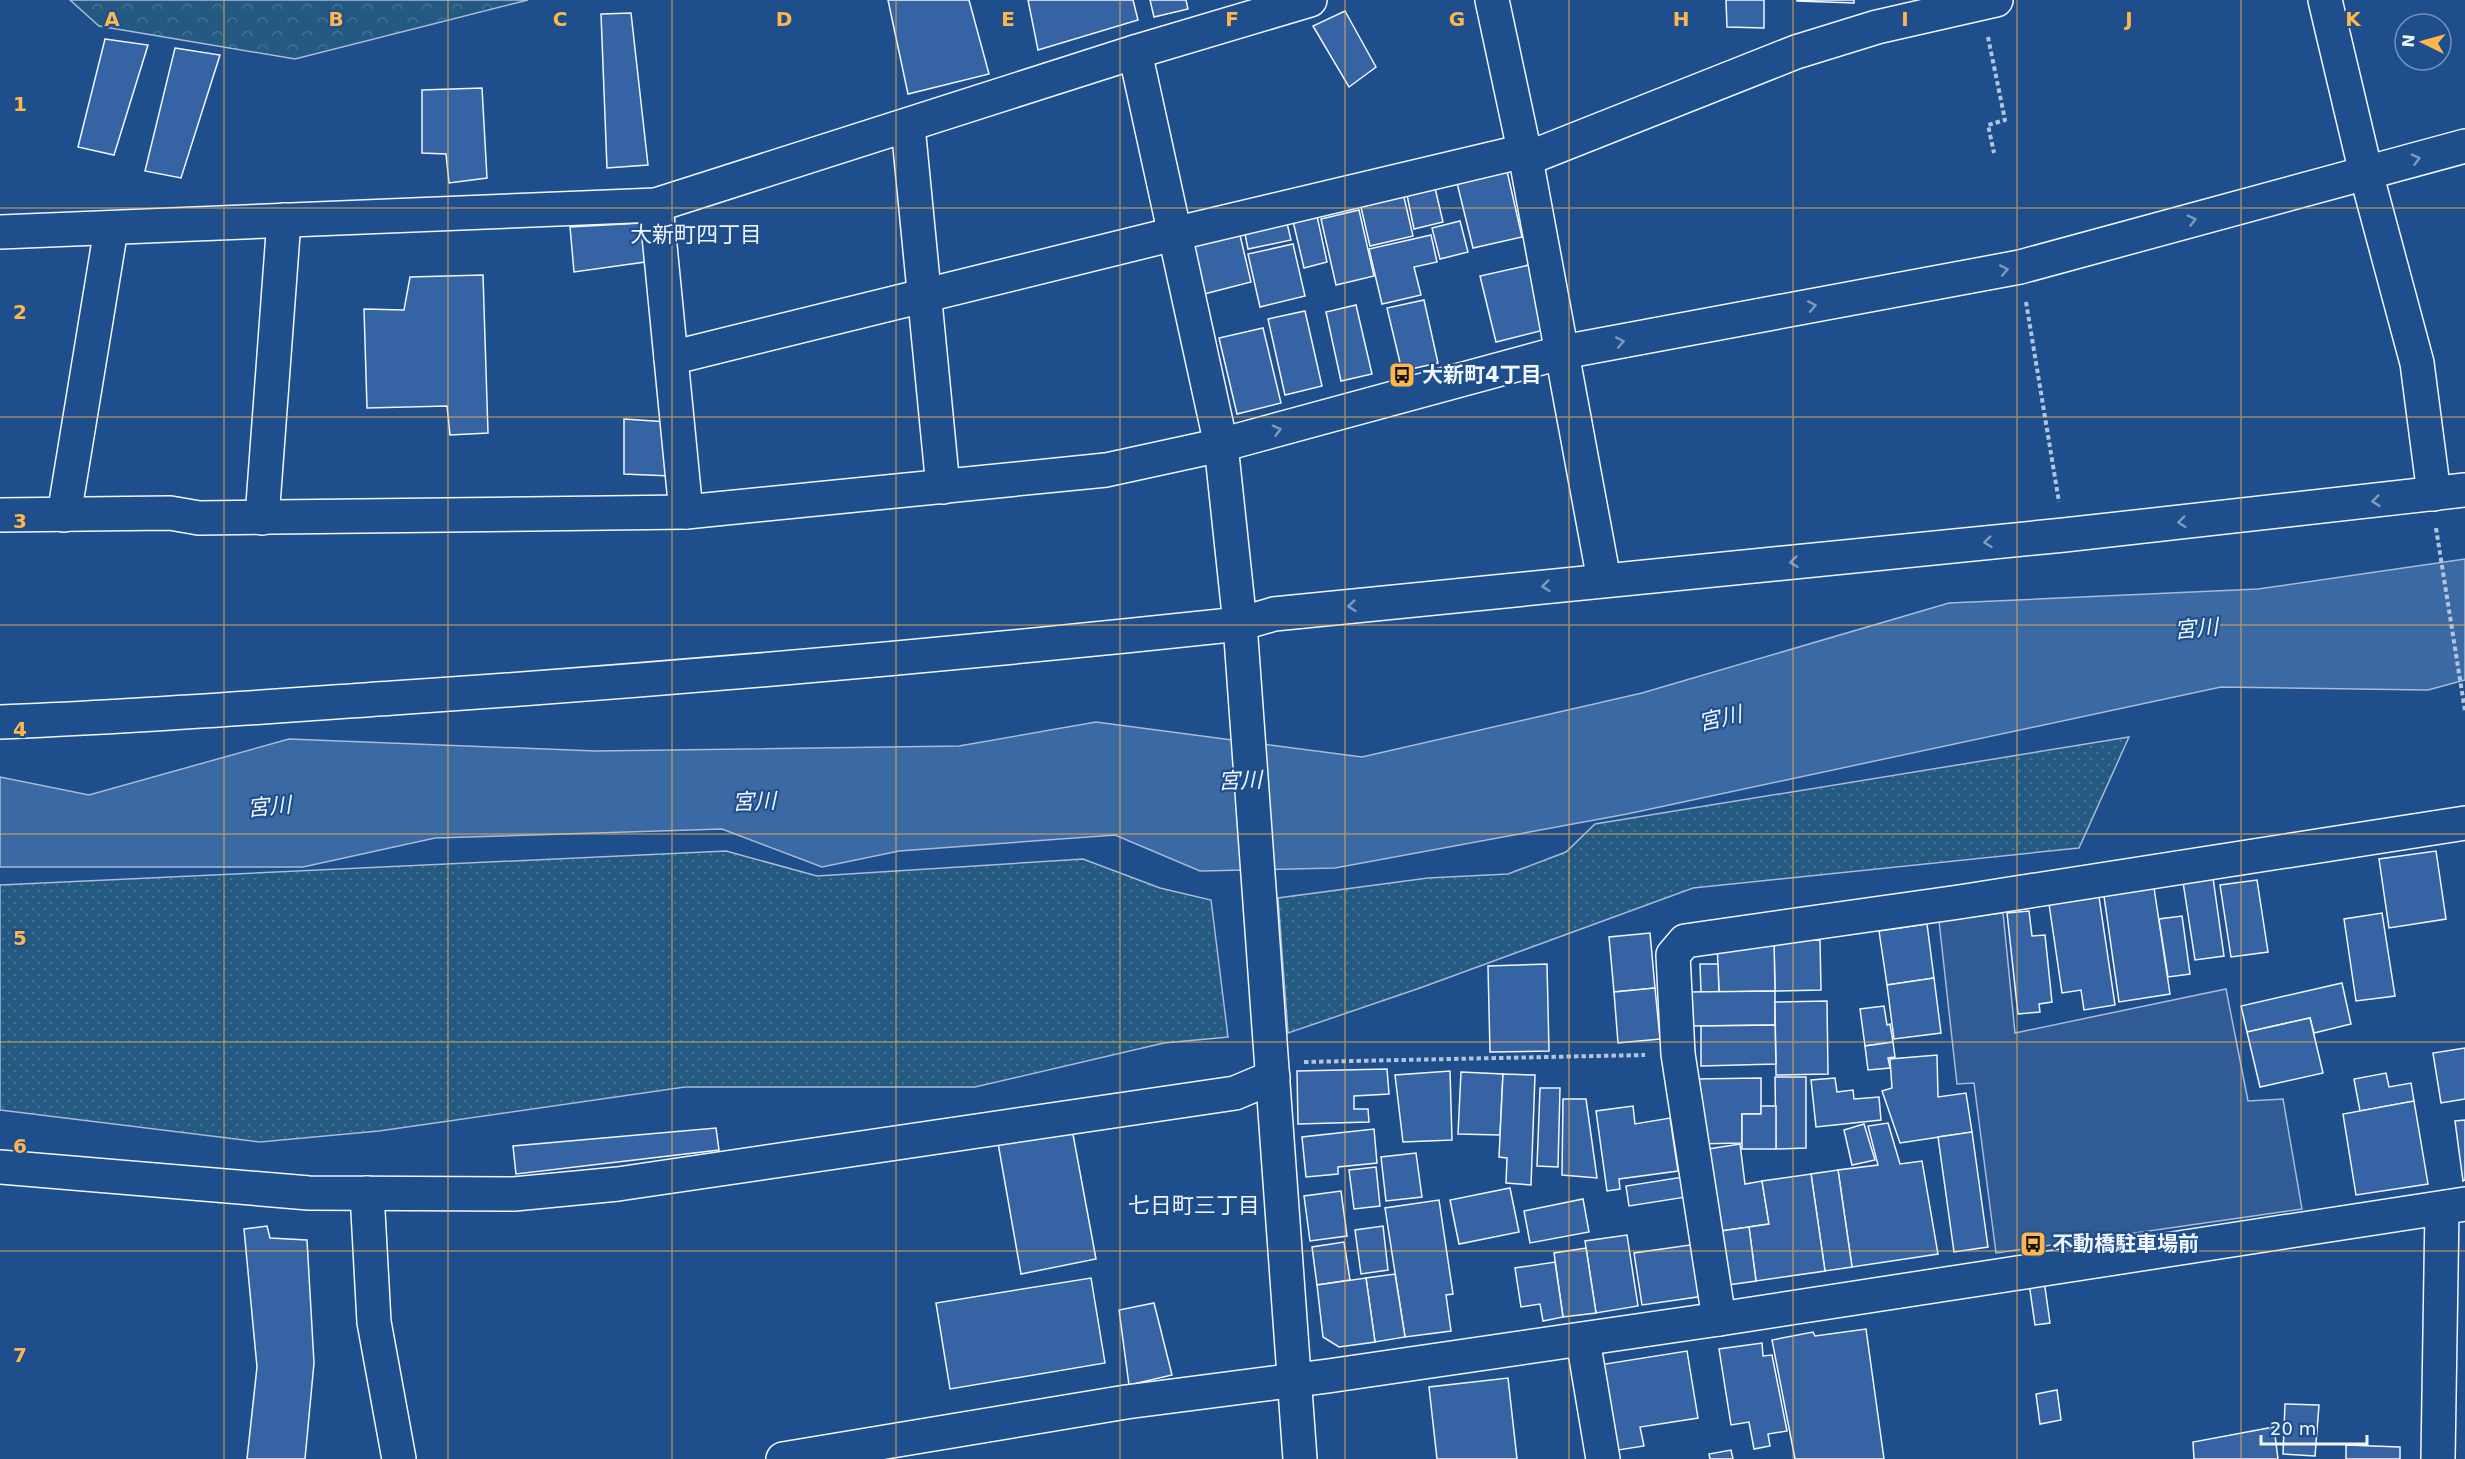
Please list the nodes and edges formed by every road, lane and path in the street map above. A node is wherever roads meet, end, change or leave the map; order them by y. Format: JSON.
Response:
{"nodes":[{"id":1,"x":1310,"y":0,"type":"edge"},
{"id":2,"x":1492,"y":0,"type":"edge"},
{"id":3,"x":2325,"y":0,"type":"edge"},
{"id":4,"x":1989,"y":2,"type":"edge"},
{"id":5,"x":1135,"y":52,"type":"junction"},
{"id":6,"x":908,"y":126,"type":"junction"},
{"id":7,"x":2465,"y":146,"type":"edge"},
{"id":8,"x":1994,"y":153,"type":"dead end"},
{"id":9,"x":1525,"y":155,"type":"junction"},
{"id":10,"x":2366,"y":173,"type":"junction"},
{"id":11,"x":656,"y":205,"type":"junction"},
{"id":12,"x":284,"y":220,"type":"junction"},
{"id":13,"x":111,"y":229,"type":"junction"},
{"id":14,"x":0,"y":232,"type":"edge"},
{"id":15,"x":1174,"y":234,"type":"junction"},
{"id":16,"x":2020,"y":267,"type":"junction"},
{"id":17,"x":924,"y":297,"type":"junction"},
{"id":18,"x":1563,"y":352,"type":"junction"},
{"id":19,"x":671,"y":358,"type":"junction"},
{"id":20,"x":1221,"y":445,"type":"junction"},
{"id":21,"x":943,"y":487,"type":"junction"},
{"id":22,"x":2445,"y":503,"type":"edge"},
{"id":23,"x":686,"y":512,"type":"junction"},
{"id":24,"x":0,"y":515,"type":"edge"},
{"id":25,"x":64,"y":515,"type":"junction"},
{"id":26,"x":262,"y":518,"type":"junction"},
{"id":27,"x":2064,"y":535,"type":"junction"},
{"id":28,"x":1604,"y":580,"type":"junction"},
{"id":29,"x":1241,"y":636,"type":"junction"},
{"id":30,"x":2465,"y":711,"type":"edge"},
{"id":31,"x":0,"y":722,"type":"edge"},
{"id":32,"x":2465,"y":823,"type":"edge"},
{"id":33,"x":1678,"y":1054,"type":"junction"},
{"id":34,"x":1273,"y":1063,"type":"junction"},
{"id":35,"x":0,"y":1167,"type":"edge"},
{"id":36,"x":367,"y":1193,"type":"junction"},
{"id":37,"x":2453,"y":1207,"type":"edge"},
{"id":38,"x":1719,"y":1320,"type":"junction"},
{"id":39,"x":1583,"y":1340,"type":"junction"},
{"id":40,"x":1295,"y":1381,"type":"junction"},
{"id":41,"x":399,"y":1459,"type":"edge"},
{"id":42,"x":783,"y":1459,"type":"edge"},
{"id":43,"x":1300,"y":1459,"type":"edge"},
{"id":44,"x":1603,"y":1459,"type":"edge"},
{"id":45,"x":2438,"y":1459,"type":"edge"}],
"edges":[{"from":1,"to":5,"type":"street"},
{"from":2,"to":9,"type":"street"},
{"from":3,"to":10,"type":"street"},
{"from":4,"to":8,"type":"path"},
{"from":4,"to":9,"type":"street"},
{"from":5,"to":6,"type":"street"},
{"from":5,"to":15,"type":"street"},
{"from":6,"to":11,"type":"street"},
{"from":6,"to":17,"type":"street"},
{"from":10,"to":7,"type":"street","one_way":true},
{"from":9,"to":15,"type":"street"},
{"from":9,"to":18,"type":"street"},
{"from":16,"to":10,"type":"street","one_way":true},
{"from":10,"to":22,"type":"street"},
{"from":11,"to":12,"type":"street"},
{"from":11,"to":19,"type":"street"},
{"from":12,"to":13,"type":"street"},
{"from":12,"to":26,"type":"street"},
{"from":13,"to":14,"type":"street"},
{"from":13,"to":25,"type":"street"},
{"from":15,"to":17,"type":"street"},
{"from":15,"to":20,"type":"street"},
{"from":18,"to":16,"type":"street","one_way":true},
{"from":16,"to":27,"type":"path"},
{"from":17,"to":19,"type":"street"},
{"from":17,"to":21,"type":"street"},
{"from":20,"to":18,"type":"street","one_way":true},
{"from":18,"to":28,"type":"street"},
{"from":19,"to":23,"type":"street"},
{"from":20,"to":21,"type":"street"},
{"from":20,"to":29,"type":"street"},
{"from":21,"to":23,"type":"street"},
{"from":22,"to":27,"type":"street","one_way":true},
{"from":22,"to":30,"type":"path"},
{"from":23,"to":26,"type":"street"},
{"from":24,"to":25,"type":"street"},
{"from":25,"to":26,"type":"street"},
{"from":27,"to":28,"type":"street","one_way":true},
{"from":28,"to":29,"type":"street","one_way":true},
{"from":29,"to":31,"type":"street"},
{"from":29,"to":34,"type":"street"},
{"from":32,"to":33,"type":"street"},
{"from":33,"to":34,"type":"path"},
{"from":33,"to":38,"type":"street"},
{"from":34,"to":36,"type":"street"},
{"from":34,"to":40,"type":"street"},
{"from":35,"to":36,"type":"street"},
{"from":36,"to":41,"type":"street"},
{"from":37,"to":38,"type":"street"},
{"from":37,"to":45,"type":"street"},
{"from":38,"to":39,"type":"street"},
{"from":39,"to":40,"type":"street"},
{"from":39,"to":44,"type":"street"},
{"from":40,"to":42,"type":"street"},
{"from":40,"to":43,"type":"street"}]}
